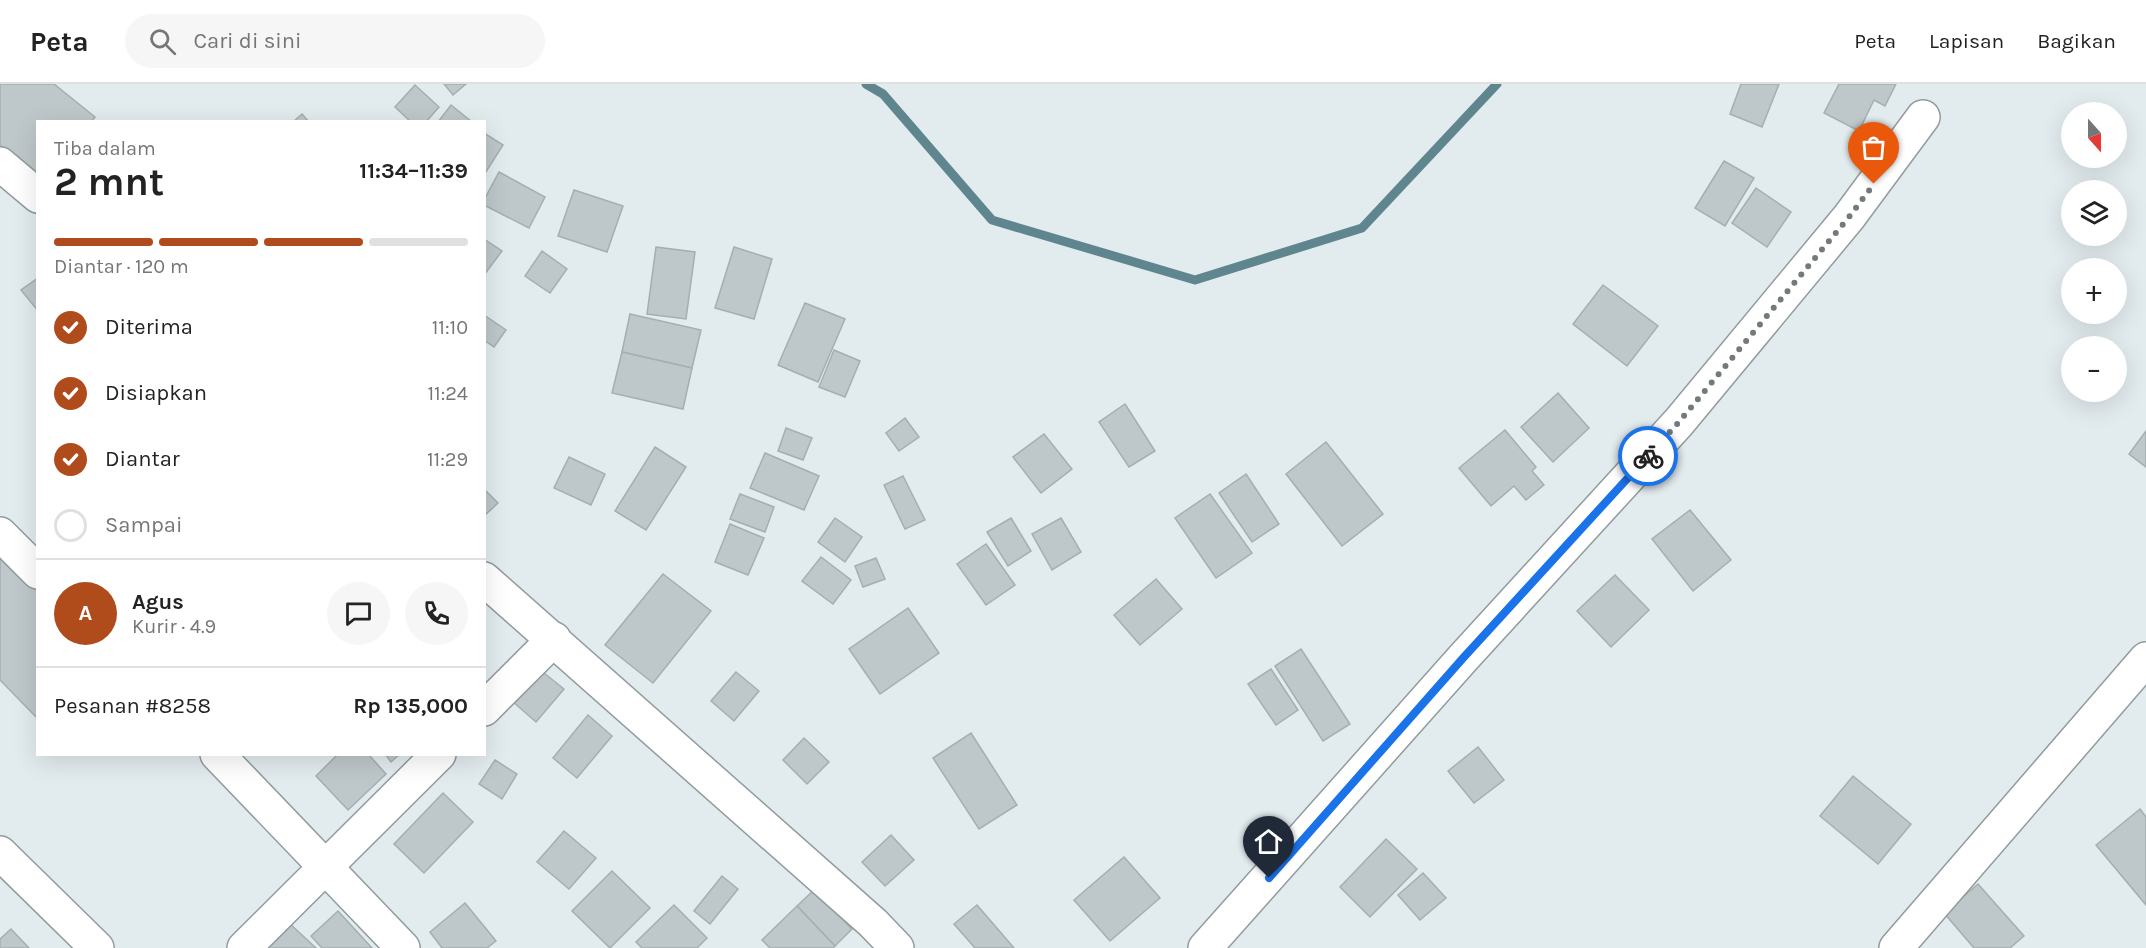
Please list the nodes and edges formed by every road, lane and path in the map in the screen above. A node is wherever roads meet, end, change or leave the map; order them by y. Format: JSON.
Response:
{"nodes":[{"id":1,"x":1923,"y":117,"type":"dead end"},
{"id":2,"x":0,"y":164,"type":"edge"},
{"id":3,"x":36,"y":194,"type":"edge"},
{"id":4,"x":0,"y":534,"type":"edge"},
{"id":5,"x":36,"y":570,"type":"edge"},
{"id":6,"x":486,"y":581,"type":"edge"},
{"id":7,"x":554,"y":639,"type":"junction"},
{"id":8,"x":2146,"y":659,"type":"edge"},
{"id":9,"x":486,"y":707,"type":"edge"},
{"id":10,"x":218,"y":756,"type":"edge"},
{"id":11,"x":437,"y":756,"type":"edge"},
{"id":12,"x":0,"y":853,"type":"edge"},
{"id":13,"x":327,"y":867,"type":"junction"},
{"id":14,"x":97,"y":948,"type":"edge"},
{"id":15,"x":244,"y":948,"type":"edge"},
{"id":16,"x":404,"y":948,"type":"edge"},
{"id":17,"x":897,"y":948,"type":"edge"},
{"id":18,"x":1205,"y":948,"type":"edge"},
{"id":19,"x":1896,"y":948,"type":"edge"}],
"edges":[{"from":1,"to":18,"type":"street"},
{"from":2,"to":3,"type":"street"},
{"from":4,"to":5,"type":"street"},
{"from":6,"to":7,"type":"street"},
{"from":7,"to":9,"type":"street"},
{"from":7,"to":17,"type":"street"},
{"from":8,"to":19,"type":"street"},
{"from":10,"to":13,"type":"street"},
{"from":11,"to":13,"type":"street"},
{"from":12,"to":14,"type":"street"},
{"from":13,"to":15,"type":"street"},
{"from":13,"to":16,"type":"street"}]}
